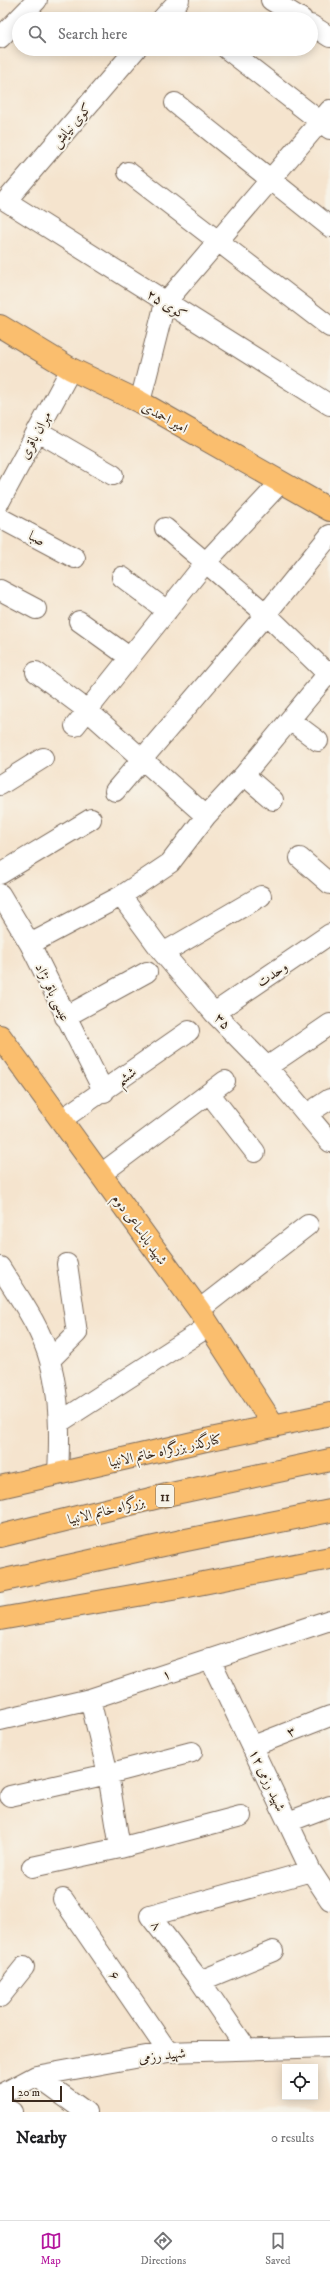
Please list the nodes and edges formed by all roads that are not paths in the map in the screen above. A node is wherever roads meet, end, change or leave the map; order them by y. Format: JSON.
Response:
{"nodes":[{"id":1,"x":179,"y":0,"type":"edge"},
{"id":2,"x":271,"y":0,"type":"edge"},
{"id":3,"x":168,"y":12,"type":"edge"},
{"id":4,"x":291,"y":12,"type":"edge"},
{"id":5,"x":12,"y":22,"type":"edge"},
{"id":6,"x":318,"y":29,"type":"edge"},
{"id":7,"x":330,"y":37,"type":"edge"},
{"id":8,"x":0,"y":38,"type":"edge"},
{"id":9,"x":130,"y":56,"type":"edge"},
{"id":10,"x":237,"y":56,"type":"edge"},
{"id":11,"x":175,"y":102,"type":"dead end"},
{"id":12,"x":327,"y":120,"type":"edge"},
{"id":13,"x":128,"y":172,"type":"dead end"},
{"id":14,"x":270,"y":180,"type":"junction"},
{"id":15,"x":6,"y":201,"type":"joint"},
{"id":16,"x":330,"y":227,"type":"edge"},
{"id":17,"x":218,"y":241,"type":"junction"},
{"id":18,"x":165,"y":303,"type":"junction"},
{"id":19,"x":0,"y":326,"type":"edge"},
{"id":20,"x":330,"y":326,"type":"edge"},
{"id":21,"x":71,"y":369,"type":"junction"},
{"id":22,"x":140,"y":402,"type":"junction"},
{"id":23,"x":330,"y":405,"type":"edge"},
{"id":24,"x":37,"y":431,"type":"junction"},
{"id":25,"x":113,"y":475,"type":"dead end"},
{"id":26,"x":281,"y":482,"type":"junction"},
{"id":27,"x":3,"y":489,"type":"edge"},
{"id":28,"x":330,"y":510,"type":"edge"},
{"id":29,"x":0,"y":518,"type":"edge"},
{"id":30,"x":165,"y":528,"type":"dead end"},
{"id":31,"x":330,"y":535,"type":"edge"},
{"id":32,"x":75,"y":558,"type":"dead end"},
{"id":33,"x":206,"y":562,"type":"junction"},
{"id":34,"x":122,"y":577,"type":"dead end"},
{"id":35,"x":0,"y":590,"type":"edge"},
{"id":36,"x":36,"y":609,"type":"dead end"},
{"id":37,"x":167,"y":611,"type":"junction"},
{"id":38,"x":266,"y":614,"type":"junction"},
{"id":39,"x":79,"y":621,"type":"dead end"},
{"id":40,"x":129,"y":657,"type":"junction"},
{"id":41,"x":36,"y":672,"type":"dead end"},
{"id":42,"x":329,"y":674,"type":"edge"},
{"id":43,"x":87,"y":710,"type":"junction"},
{"id":44,"x":290,"y":720,"type":"junction"},
{"id":45,"x":75,"y":726,"type":"dead end"},
{"id":46,"x":318,"y":741,"type":"dead end"},
{"id":47,"x":43,"y":758,"type":"dead end"},
{"id":48,"x":142,"y":759,"type":"junction"},
{"id":49,"x":244,"y":775,"type":"junction"},
{"id":50,"x":0,"y":785,"type":"edge"},
{"id":51,"x":115,"y":791,"type":"dead end"},
{"id":52,"x":273,"y":800,"type":"dead end"},
{"id":53,"x":206,"y":816,"type":"junction"},
{"id":54,"x":91,"y":819,"type":"dead end"},
{"id":55,"x":300,"y":858,"type":"dead end"},
{"id":56,"x":0,"y":874,"type":"edge"},
{"id":57,"x":330,"y":884,"type":"edge"},
{"id":58,"x":0,"y":894,"type":"edge"},
{"id":59,"x":121,"y":896,"type":"junction"},
{"id":60,"x":261,"y":896,"type":"dead end"},
{"id":61,"x":330,"y":934,"type":"edge"},
{"id":62,"x":30,"y":944,"type":"junction"},
{"id":63,"x":163,"y":953,"type":"junction"},
{"id":64,"x":147,"y":972,"type":"dead end"},
{"id":65,"x":214,"y":1013,"type":"junction"},
{"id":66,"x":65,"y":1018,"type":"junction"},
{"id":67,"x":330,"y":1024,"type":"edge"},
{"id":68,"x":189,"y":1031,"type":"dead end"},
{"id":69,"x":0,"y":1036,"type":"edge"},
{"id":70,"x":267,"y":1067,"type":"junction"},
{"id":71,"x":225,"y":1081,"type":"dead end"},
{"id":72,"x":104,"y":1092,"type":"junction"},
{"id":73,"x":209,"y":1093,"type":"junction"},
{"id":74,"x":330,"y":1098,"type":"edge"},
{"id":75,"x":307,"y":1114,"type":"junction"},
{"id":76,"x":61,"y":1120,"type":"junction"},
{"id":77,"x":330,"y":1142,"type":"edge"},
{"id":78,"x":255,"y":1152,"type":"dead end"},
{"id":79,"x":101,"y":1174,"type":"junction"},
{"id":80,"x":308,"y":1225,"type":"dead end"},
{"id":81,"x":67,"y":1264,"type":"dead end"},
{"id":82,"x":0,"y":1267,"type":"edge"},
{"id":83,"x":204,"y":1318,"type":"junction"},
{"id":84,"x":50,"y":1360,"type":"junction"},
{"id":85,"x":330,"y":1414,"type":"edge"},
{"id":86,"x":60,"y":1422,"type":"junction"},
{"id":87,"x":274,"y":1426,"type":"junction"},
{"id":88,"x":330,"y":1460,"type":"edge"},
{"id":89,"x":58,"y":1473,"type":"junction"},
{"id":90,"x":0,"y":1487,"type":"edge"},
{"id":91,"x":330,"y":1511,"type":"edge"},
{"id":92,"x":0,"y":1536,"type":"edge"},
{"id":93,"x":330,"y":1558,"type":"edge"},
{"id":94,"x":0,"y":1581,"type":"edge"},
{"id":95,"x":0,"y":1619,"type":"edge"},
{"id":96,"x":330,"y":1620,"type":"edge"},
{"id":97,"x":210,"y":1659,"type":"junction"},
{"id":98,"x":90,"y":1699,"type":"junction"},
{"id":99,"x":330,"y":1716,"type":"edge"},
{"id":100,"x":0,"y":1720,"type":"edge"},
{"id":101,"x":252,"y":1746,"type":"junction"},
{"id":102,"x":192,"y":1752,"type":"dead end"},
{"id":103,"x":108,"y":1774,"type":"junction"},
{"id":104,"x":10,"y":1796,"type":"dead end"},
{"id":105,"x":330,"y":1806,"type":"edge"},
{"id":106,"x":241,"y":1816,"type":"dead end"},
{"id":107,"x":288,"y":1822,"type":"junction"},
{"id":108,"x":120,"y":1848,"type":"junction"},
{"id":109,"x":32,"y":1867,"type":"dead end"},
{"id":110,"x":311,"y":1871,"type":"junction"},
{"id":111,"x":63,"y":1898,"type":"dead end"},
{"id":112,"x":330,"y":1900,"type":"edge"},
{"id":113,"x":273,"y":1951,"type":"dead end"},
{"id":114,"x":24,"y":1967,"type":"dead end"},
{"id":115,"x":200,"y":1982,"type":"junction"},
{"id":116,"x":0,"y":1997,"type":"edge"},
{"id":117,"x":330,"y":2047,"type":"edge"},
{"id":118,"x":246,"y":2048,"type":"junction"},
{"id":119,"x":168,"y":2052,"type":"junction"},
{"id":120,"x":36,"y":2076,"type":"junction"},
{"id":121,"x":0,"y":2095,"type":"edge"},
{"id":122,"x":0,"y":2106,"type":"edge"},
{"id":123,"x":12,"y":2112,"type":"edge"},
{"id":124,"x":86,"y":2112,"type":"edge"}],
"edges":[{"from":1,"to":3,"type":"street"},
{"from":2,"to":4,"type":"street"},
{"from":5,"to":8,"type":"street"},
{"from":6,"to":7,"type":"street"},
{"from":9,"to":15,"type":"street","name":"کوی نیایش"},
{"from":10,"to":12,"type":"street"},
{"from":11,"to":14,"type":"street"},
{"from":12,"to":14,"type":"street"},
{"from":13,"to":17,"type":"street"},
{"from":14,"to":16,"type":"street"},
{"from":14,"to":17,"type":"street"},
{"from":15,"to":18,"type":"street","name":"کوی ۲۵"},
{"from":17,"to":18,"type":"street"},
{"from":17,"to":20,"type":"street"},
{"from":18,"to":22,"type":"street"},
{"from":18,"to":23,"type":"street","name":"کوی ۲۵"},
{"from":19,"to":21,"type":"main road","name":"امیر احمدی"},
{"from":21,"to":22,"type":"main road","name":"امیر احمدی"},
{"from":21,"to":24,"type":"street","name":"مهران باقری"},
{"from":22,"to":26,"type":"main road","name":"امیر احمدی"},
{"from":24,"to":25,"type":"street"},
{"from":24,"to":27,"type":"street","name":"مهران باقری"},
{"from":26,"to":28,"type":"main road","name":"امیر احمدی"},
{"from":26,"to":33,"type":"street"},
{"from":29,"to":32,"type":"street","name":"صبا"},
{"from":30,"to":33,"type":"street"},
{"from":31,"to":38,"type":"street"},
{"from":33,"to":37,"type":"street"},
{"from":33,"to":38,"type":"street"},
{"from":34,"to":37,"type":"street"},
{"from":35,"to":36,"type":"street"},
{"from":37,"to":40,"type":"street"},
{"from":38,"to":42,"type":"street"},
{"from":38,"to":48,"type":"street"},
{"from":39,"to":40,"type":"street"},
{"from":40,"to":43,"type":"street"},
{"from":41,"to":43,"type":"street"},
{"from":42,"to":44,"type":"street"},
{"from":43,"to":45,"type":"street"},
{"from":43,"to":48,"type":"street"},
{"from":44,"to":46,"type":"street"},
{"from":44,"to":49,"type":"street"},
{"from":47,"to":50,"type":"street"},
{"from":48,"to":51,"type":"street"},
{"from":48,"to":53,"type":"street"},
{"from":49,"to":52,"type":"street"},
{"from":49,"to":53,"type":"street"},
{"from":53,"to":59,"type":"street"},
{"from":54,"to":56,"type":"street"},
{"from":55,"to":57,"type":"street"},
{"from":58,"to":62,"type":"street","name":"عیسی باقر نژاد"},
{"from":59,"to":62,"type":"street"},
{"from":59,"to":63,"type":"street","name":"۳۵"},
{"from":60,"to":63,"type":"street"},
{"from":61,"to":65,"type":"street","name":"وحدت"},
{"from":62,"to":66,"type":"street","name":"عیسی باقر نژاد"},
{"from":63,"to":65,"type":"street","name":"۳۵"},
{"from":64,"to":66,"type":"street"},
{"from":65,"to":70,"type":"street","name":"۳۵"},
{"from":66,"to":72,"type":"street","name":"عیسی باقر نژاد"},
{"from":67,"to":70,"type":"street"},
{"from":68,"to":72,"type":"street","name":"ششم"},
{"from":69,"to":76,"type":"main road","name":"شهید باباساعی دوم"},
{"from":70,"to":75,"type":"street","name":"۳۵"},
{"from":71,"to":73,"type":"street"},
{"from":72,"to":76,"type":"street","name":"ششم"},
{"from":73,"to":78,"type":"street"},
{"from":73,"to":79,"type":"street"},
{"from":74,"to":75,"type":"street"},
{"from":75,"to":77,"type":"street","name":"۳۵"},
{"from":76,"to":79,"type":"main road","name":"شهید باباساعی دوم"},
{"from":79,"to":83,"type":"main road","name":"شهید باباساعی دوم"},
{"from":80,"to":83,"type":"street"},
{"from":81,"to":84,"type":"street"},
{"from":82,"to":84,"type":"street"},
{"from":83,"to":86,"type":"street"},
{"from":83,"to":87,"type":"main road","name":"شهید باباساعی دوم"},
{"from":84,"to":86,"type":"street"},
{"from":85,"to":87,"type":"main road","name":"کنارگذر بزرگراه خاتم الانبیا"},
{"from":86,"to":89,"type":"street"},
{"from":87,"to":89,"type":"main road","name":"کنارگذر بزرگراه خاتم الانبیا"},
{"from":88,"to":92,"type":"main road","name":"بزرگراه خاتم الانبیا","number":"11"},
{"from":89,"to":90,"type":"main road","name":"کنارگذر بزرگراه خاتم الانبیا"},
{"from":91,"to":94,"type":"main road"},
{"from":93,"to":95,"type":"main road"},
{"from":96,"to":97,"type":"street","name":"۱"},
{"from":97,"to":98,"type":"street","name":"۱"},
{"from":97,"to":101,"type":"street","name":"شهید رزمی ۱۲"},
{"from":98,"to":100,"type":"street","name":"۱"},
{"from":98,"to":103,"type":"street"},
{"from":99,"to":101,"type":"street","name":"۳"},
{"from":101,"to":107,"type":"street","name":"شهید رزمی ۱۲"},
{"from":102,"to":103,"type":"street"},
{"from":103,"to":104,"type":"street"},
{"from":103,"to":108,"type":"street"},
{"from":105,"to":107,"type":"street"},
{"from":106,"to":108,"type":"street"},
{"from":107,"to":110,"type":"street","name":"شهید رزمی ۱۲"},
{"from":108,"to":109,"type":"street"},
{"from":110,"to":112,"type":"street","name":"شهید رزمی ۱۲"},
{"from":110,"to":115,"type":"street","name":"۸"},
{"from":111,"to":119,"type":"street","name":"۶"},
{"from":113,"to":115,"type":"street"},
{"from":114,"to":116,"type":"street"},
{"from":115,"to":118,"type":"street","name":"۸"},
{"from":117,"to":118,"type":"street","name":"شهید رزمی"},
{"from":118,"to":119,"type":"street","name":"شهید رزمی"},
{"from":119,"to":120,"type":"street","name":"شهید رزمی"},
{"from":120,"to":121,"type":"street","name":"شهید رزمی"},
{"from":120,"to":124,"type":"street"},
{"from":122,"to":123,"type":"street"}]}
